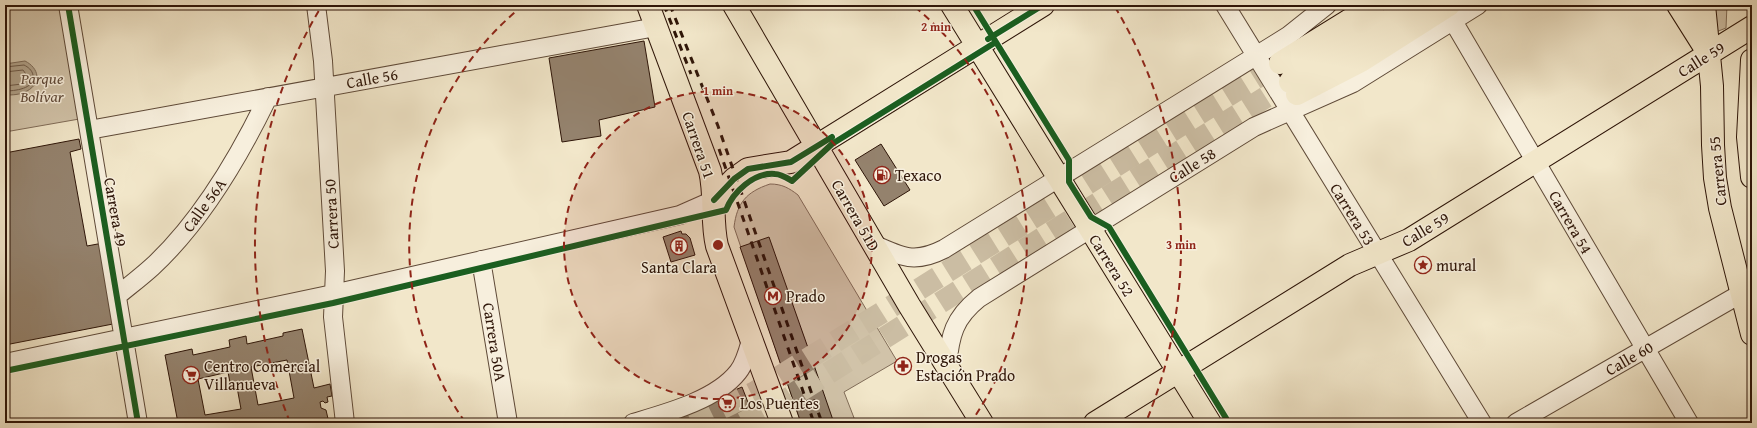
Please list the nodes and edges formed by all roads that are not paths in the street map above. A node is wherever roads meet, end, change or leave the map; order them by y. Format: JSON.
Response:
{"nodes":[{"id":1,"x":68,"y":5,"type":"edge"},
{"id":2,"x":648,"y":5,"type":"edge"},
{"id":3,"x":734,"y":5,"type":"edge"},
{"id":4,"x":952,"y":5,"type":"edge"},
{"id":5,"x":1043,"y":5,"type":"edge"},
{"id":6,"x":1225,"y":5,"type":"edge"},
{"id":7,"x":1327,"y":5,"type":"edge"},
{"id":8,"x":1352,"y":5,"type":"edge"},
{"id":9,"x":1374,"y":5,"type":"edge"},
{"id":10,"x":1413,"y":5,"type":"edge"},
{"id":11,"x":1478,"y":5,"type":"edge"},
{"id":12,"x":1678,"y":5,"type":"edge"},
{"id":13,"x":1704,"y":5,"type":"edge"},
{"id":14,"x":320,"y":7,"type":"edge"},
{"id":15,"x":1451,"y":13,"type":"edge"},
{"id":16,"x":656,"y":27,"type":"junction"},
{"id":17,"x":1752,"y":27,"type":"edge"},
{"id":18,"x":1310,"y":44,"type":"junction"},
{"id":19,"x":977,"y":46,"type":"junction"},
{"id":20,"x":1709,"y":54,"type":"junction"},
{"id":21,"x":1256,"y":56,"type":"junction"},
{"id":22,"x":1752,"y":60,"type":"edge"},
{"id":23,"x":324,"y":86,"type":"junction"},
{"id":24,"x":1289,"y":87,"type":"junction"},
{"id":25,"x":268,"y":97,"type":"junction"},
{"id":26,"x":89,"y":130,"type":"junction"},
{"id":27,"x":816,"y":147,"type":"junction"},
{"id":28,"x":1536,"y":161,"type":"junction"},
{"id":29,"x":1752,"y":177,"type":"edge"},
{"id":30,"x":1058,"y":179,"type":"junction"},
{"id":31,"x":714,"y":200,"type":"junction"},
{"id":32,"x":1089,"y":229,"type":"junction"},
{"id":33,"x":873,"y":244,"type":"junction"},
{"id":34,"x":1377,"y":253,"type":"junction"},
{"id":35,"x":481,"y":260,"type":"junction"},
{"id":36,"x":1742,"y":293,"type":"junction"},
{"id":37,"x":333,"y":294,"type":"junction"},
{"id":38,"x":117,"y":296,"type":"junction"},
{"id":39,"x":1752,"y":334,"type":"edge"},
{"id":40,"x":124,"y":338,"type":"junction"},
{"id":41,"x":751,"y":340,"type":"junction"},
{"id":42,"x":1645,"y":349,"type":"junction"},
{"id":43,"x":5,"y":363,"type":"edge"},
{"id":44,"x":946,"y":366,"type":"junction"},
{"id":45,"x":1178,"y":372,"type":"junction"},
{"id":46,"x":138,"y":423,"type":"edge"},
{"id":47,"x":345,"y":423,"type":"edge"},
{"id":48,"x":508,"y":423,"type":"edge"},
{"id":49,"x":633,"y":423,"type":"edge"},
{"id":50,"x":782,"y":423,"type":"edge"},
{"id":51,"x":982,"y":423,"type":"edge"},
{"id":52,"x":1095,"y":423,"type":"edge"},
{"id":53,"x":1210,"y":423,"type":"edge"},
{"id":54,"x":1482,"y":423,"type":"edge"},
{"id":55,"x":1516,"y":423,"type":"edge"},
{"id":56,"x":1689,"y":423,"type":"edge"}],
"edges":[{"from":1,"to":26,"type":"street","name":"Carrera 49"},
{"from":2,"to":16,"type":"main road","name":"Carrera 51"},
{"from":3,"to":27,"type":"main road","name":"Carrera 51D"},
{"from":4,"to":19,"type":"main road","name":"Carrera 52"},
{"from":5,"to":19,"type":"main road"},
{"from":6,"to":21,"type":"street","name":"Carrera 53"},
{"from":7,"to":21,"type":"street"},
{"from":8,"to":18,"type":"main road"},
{"from":9,"to":18,"type":"main road"},
{"from":10,"to":24,"type":"main road"},
{"from":11,"to":15,"type":"street"},
{"from":12,"to":20,"type":"main road"},
{"from":13,"to":20,"type":"main road","name":"Carrera 55"},
{"from":14,"to":23,"type":"street","name":"Carrera 50"},
{"from":15,"to":24,"type":"main road"},
{"from":15,"to":28,"type":"street","name":"Carrera 54"},
{"from":16,"to":23,"type":"street","name":"Calle 56"},
{"from":16,"to":31,"type":"main road","name":"Carrera 51"},
{"from":17,"to":20,"type":"main road","name":"Calle 59"},
{"from":18,"to":24,"type":"main road"},
{"from":19,"to":27,"type":"main road"},
{"from":19,"to":30,"type":"main road","name":"Carrera 52"},
{"from":20,"to":28,"type":"main road","name":"Calle 59"},
{"from":20,"to":36,"type":"main road","name":"Carrera 55"},
{"from":21,"to":24,"type":"street","name":"Carrera 53"},
{"from":21,"to":30,"type":"street"},
{"from":22,"to":29,"type":"main road"},
{"from":23,"to":25,"type":"street","name":"Calle 56"},
{"from":23,"to":37,"type":"street","name":"Carrera 50"},
{"from":24,"to":32,"type":"street","name":"Calle 58"},
{"from":24,"to":34,"type":"street","name":"Carrera 53"},
{"from":25,"to":26,"type":"street","name":"Calle 56"},
{"from":25,"to":38,"type":"street","name":"Calle 56A"},
{"from":26,"to":38,"type":"street","name":"Carrera 49"},
{"from":27,"to":31,"type":"main road"},
{"from":27,"to":33,"type":"main road","name":"Carrera 51D"},
{"from":28,"to":34,"type":"main road","name":"Calle 59"},
{"from":28,"to":42,"type":"street","name":"Carrera 54"},
{"from":30,"to":32,"type":"main road","name":"Carrera 52"},
{"from":30,"to":33,"type":"street"},
{"from":31,"to":35,"type":"street"},
{"from":31,"to":41,"type":"main road","name":"Carrera 51"},
{"from":32,"to":44,"type":"street","name":"Calle 58"},
{"from":32,"to":45,"type":"main road","name":"Carrera 52"},
{"from":33,"to":44,"type":"main road","name":"Carrera 51D"},
{"from":34,"to":45,"type":"main road","name":"Calle 59"},
{"from":34,"to":54,"type":"street","name":"Carrera 53"},
{"from":35,"to":37,"type":"street"},
{"from":35,"to":48,"type":"street","name":"Carrera 50A"},
{"from":36,"to":39,"type":"main road","name":"Carrera 55"},
{"from":36,"to":42,"type":"street","name":"Calle 60"},
{"from":37,"to":40,"type":"street"},
{"from":37,"to":47,"type":"street","name":"Carrera 50"},
{"from":38,"to":40,"type":"street","name":"Carrera 49"},
{"from":40,"to":43,"type":"street"},
{"from":40,"to":46,"type":"street","name":"Carrera 49"},
{"from":41,"to":49,"type":"street"},
{"from":41,"to":50,"type":"main road","name":"Carrera 51"},
{"from":42,"to":55,"type":"street","name":"Calle 60"},
{"from":42,"to":56,"type":"street","name":"Carrera 54"},
{"from":44,"to":51,"type":"main road","name":"Carrera 51D"},
{"from":45,"to":52,"type":"main road","name":"Calle 59"},
{"from":45,"to":53,"type":"main road","name":"Carrera 52"}]}
